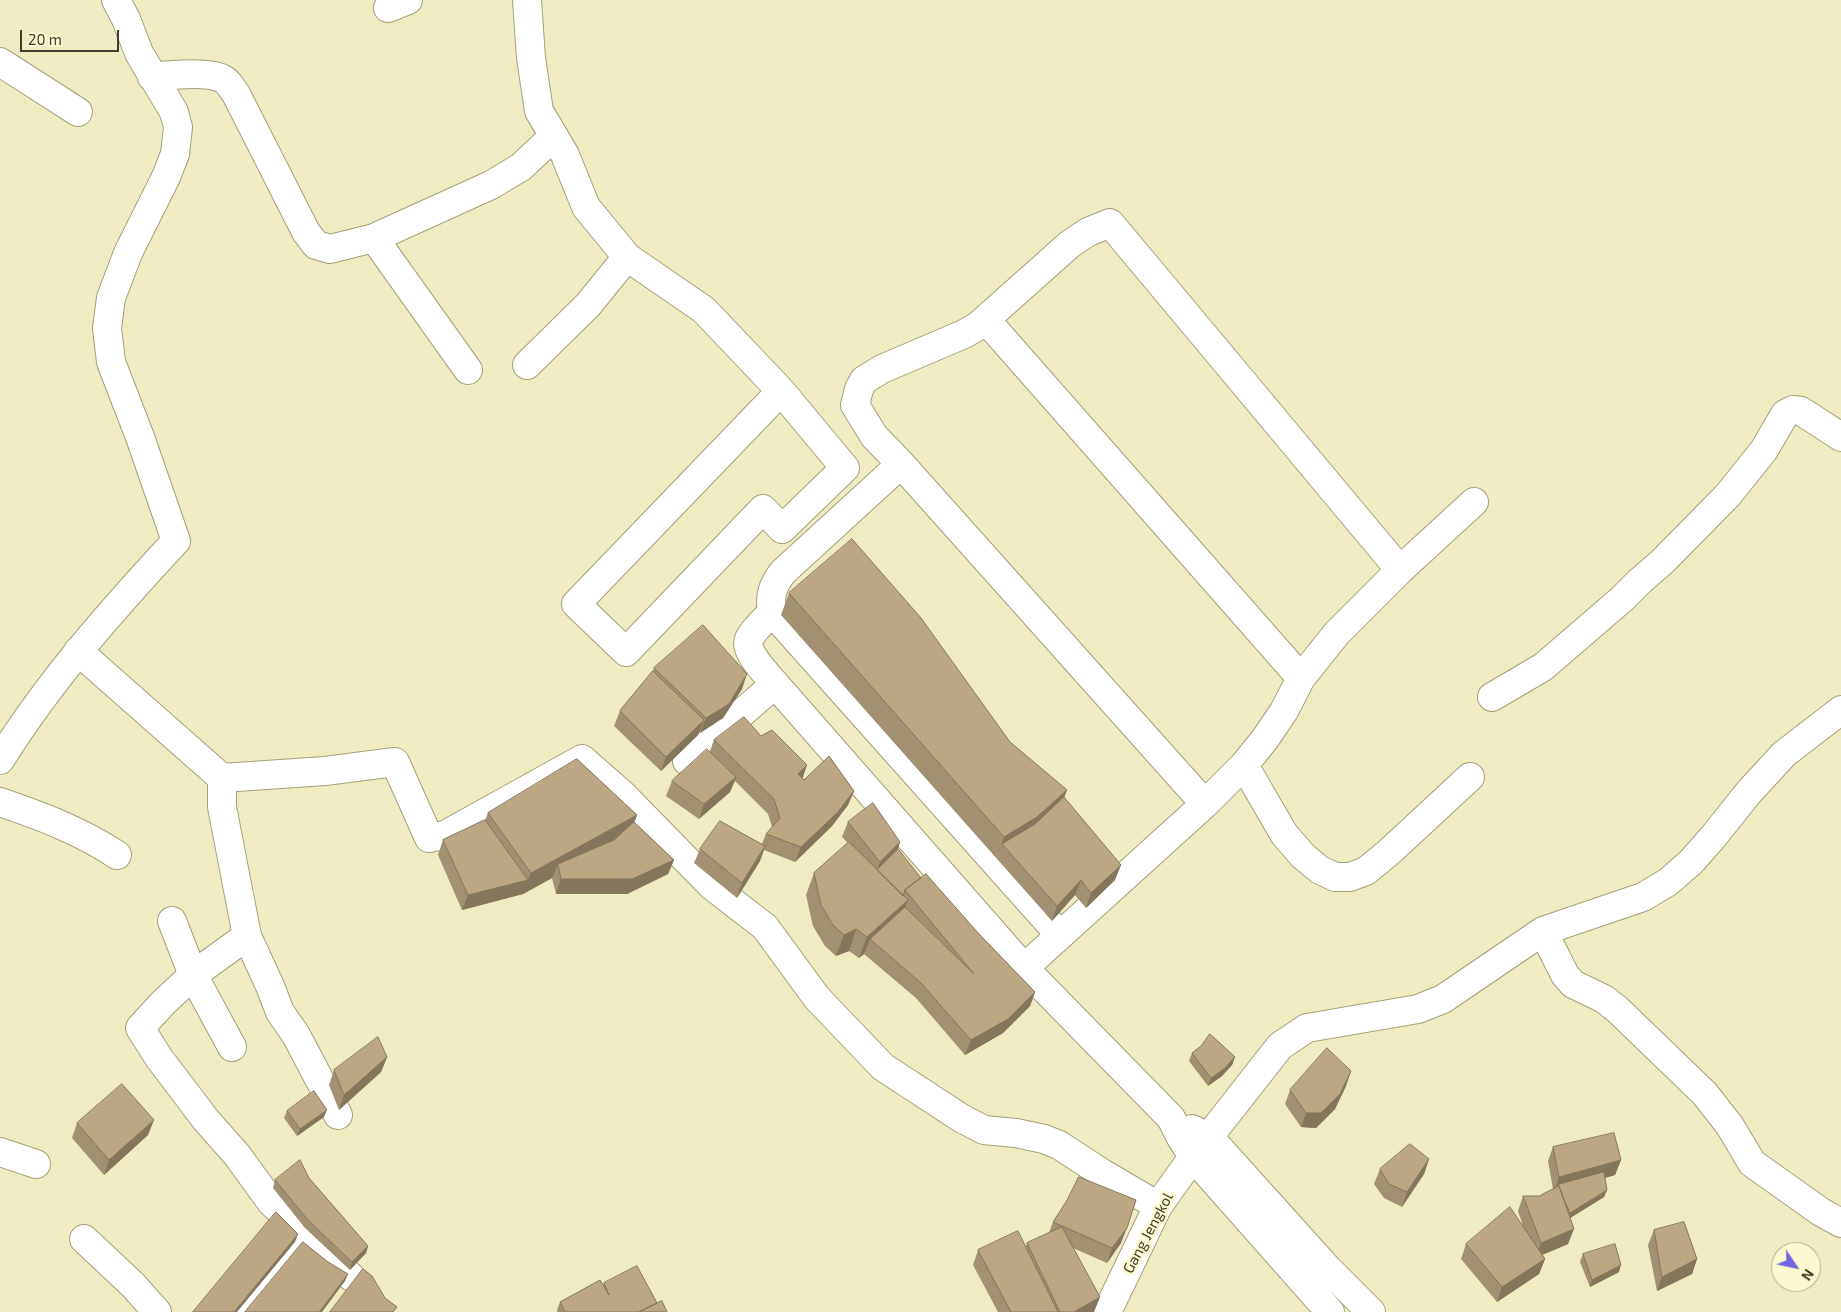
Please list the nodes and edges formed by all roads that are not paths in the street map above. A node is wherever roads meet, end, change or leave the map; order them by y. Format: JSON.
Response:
{"nodes":[{"id":1,"x":116,"y":0,"type":"edge"},
{"id":2,"x":527,"y":0,"type":"edge"},
{"id":3,"x":0,"y":62,"type":"edge"},
{"id":4,"x":152,"y":77,"type":"junction"},
{"id":5,"x":78,"y":112,"type":"dead end"},
{"id":6,"x":554,"y":136,"type":"junction"},
{"id":7,"x":374,"y":238,"type":"junction"},
{"id":8,"x":627,"y":257,"type":"junction"},
{"id":9,"x":986,"y":320,"type":"junction"},
{"id":10,"x":527,"y":365,"type":"dead end"},
{"id":11,"x":468,"y":370,"type":"dead end"},
{"id":12,"x":781,"y":391,"type":"junction"},
{"id":13,"x":1841,"y":437,"type":"edge"},
{"id":14,"x":901,"y":464,"type":"junction"},
{"id":15,"x":1474,"y":502,"type":"dead end"},
{"id":16,"x":1400,"y":570,"type":"junction"},
{"id":17,"x":772,"y":612,"type":"junction"},
{"id":18,"x":78,"y":651,"type":"junction"},
{"id":19,"x":1301,"y":678,"type":"junction"},
{"id":20,"x":775,"y":684,"type":"junction"},
{"id":21,"x":1492,"y":697,"type":"dead end"},
{"id":22,"x":1841,"y":710,"type":"edge"},
{"id":23,"x":0,"y":760,"type":"edge"},
{"id":24,"x":687,"y":761,"type":"dead end"},
{"id":25,"x":1244,"y":765,"type":"junction"},
{"id":26,"x":1470,"y":777,"type":"dead end"},
{"id":27,"x":222,"y":778,"type":"junction"},
{"id":28,"x":0,"y":802,"type":"edge"},
{"id":29,"x":1205,"y":804,"type":"junction"},
{"id":30,"x":117,"y":855,"type":"dead end"},
{"id":31,"x":172,"y":922,"type":"dead end"},
{"id":32,"x":1543,"y":931,"type":"junction"},
{"id":33,"x":1060,"y":935,"type":"junction"},
{"id":34,"x":247,"y":936,"type":"junction"},
{"id":35,"x":1024,"y":968,"type":"junction"},
{"id":36,"x":193,"y":975,"type":"junction"},
{"id":37,"x":232,"y":1047,"type":"dead end"},
{"id":38,"x":338,"y":1115,"type":"dead end"},
{"id":39,"x":1202,"y":1147,"type":"junction"},
{"id":40,"x":0,"y":1152,"type":"edge"},
{"id":41,"x":36,"y":1164,"type":"dead end"},
{"id":42,"x":1158,"y":1206,"type":"junction"},
{"id":43,"x":1841,"y":1223,"type":"edge"},
{"id":44,"x":306,"y":1236,"type":"junction"},
{"id":45,"x":84,"y":1239,"type":"dead end"},
{"id":46,"x":350,"y":1276,"type":"dead end"},
{"id":47,"x":157,"y":1312,"type":"edge"},
{"id":48,"x":243,"y":1312,"type":"edge"},
{"id":49,"x":1107,"y":1312,"type":"edge"},
{"id":50,"x":1330,"y":1312,"type":"edge"},
{"id":51,"x":1371,"y":1312,"type":"edge"}],
"edges":[{"from":1,"to":4,"type":"street"},
{"from":2,"to":6,"type":"street"},
{"from":3,"to":5,"type":"street"},
{"from":4,"to":7,"type":"street"},
{"from":4,"to":18,"type":"street"},
{"from":6,"to":7,"type":"street"},
{"from":6,"to":8,"type":"street"},
{"from":7,"to":11,"type":"street"},
{"from":8,"to":10,"type":"street"},
{"from":8,"to":12,"type":"street"},
{"from":9,"to":14,"type":"street"},
{"from":9,"to":16,"type":"street"},
{"from":9,"to":19,"type":"street"},
{"from":12,"to":12,"type":"street"},
{"from":13,"to":21,"type":"street"},
{"from":14,"to":17,"type":"street"},
{"from":14,"to":29,"type":"street"},
{"from":15,"to":16,"type":"street"},
{"from":16,"to":19,"type":"street"},
{"from":17,"to":20,"type":"street"},
{"from":17,"to":33,"type":"street"},
{"from":18,"to":23,"type":"street"},
{"from":18,"to":27,"type":"street"},
{"from":19,"to":25,"type":"street"},
{"from":20,"to":24,"type":"street"},
{"from":20,"to":35,"type":"street"},
{"from":22,"to":32,"type":"street","name":"Gang Jengkol"},
{"from":25,"to":26,"type":"street"},
{"from":25,"to":29,"type":"street"},
{"from":27,"to":34,"type":"street"},
{"from":27,"to":42,"type":"street"},
{"from":28,"to":30,"type":"street"},
{"from":29,"to":33,"type":"street"},
{"from":31,"to":36,"type":"street"},
{"from":32,"to":39,"type":"street","name":"Gang Jengkol"},
{"from":32,"to":43,"type":"street"},
{"from":33,"to":35,"type":"street"},
{"from":34,"to":36,"type":"street"},
{"from":34,"to":38,"type":"street"},
{"from":35,"to":39,"type":"street"},
{"from":36,"to":37,"type":"street"},
{"from":36,"to":44,"type":"street"},
{"from":39,"to":42,"type":"street","name":"Gang Jengkol"},
{"from":39,"to":50,"type":"street"},
{"from":39,"to":51,"type":"street"},
{"from":40,"to":41,"type":"street"},
{"from":42,"to":49,"type":"street","name":"Gang Jengkol"},
{"from":44,"to":46,"type":"street"},
{"from":44,"to":48,"type":"street"},
{"from":45,"to":47,"type":"street"}]}
